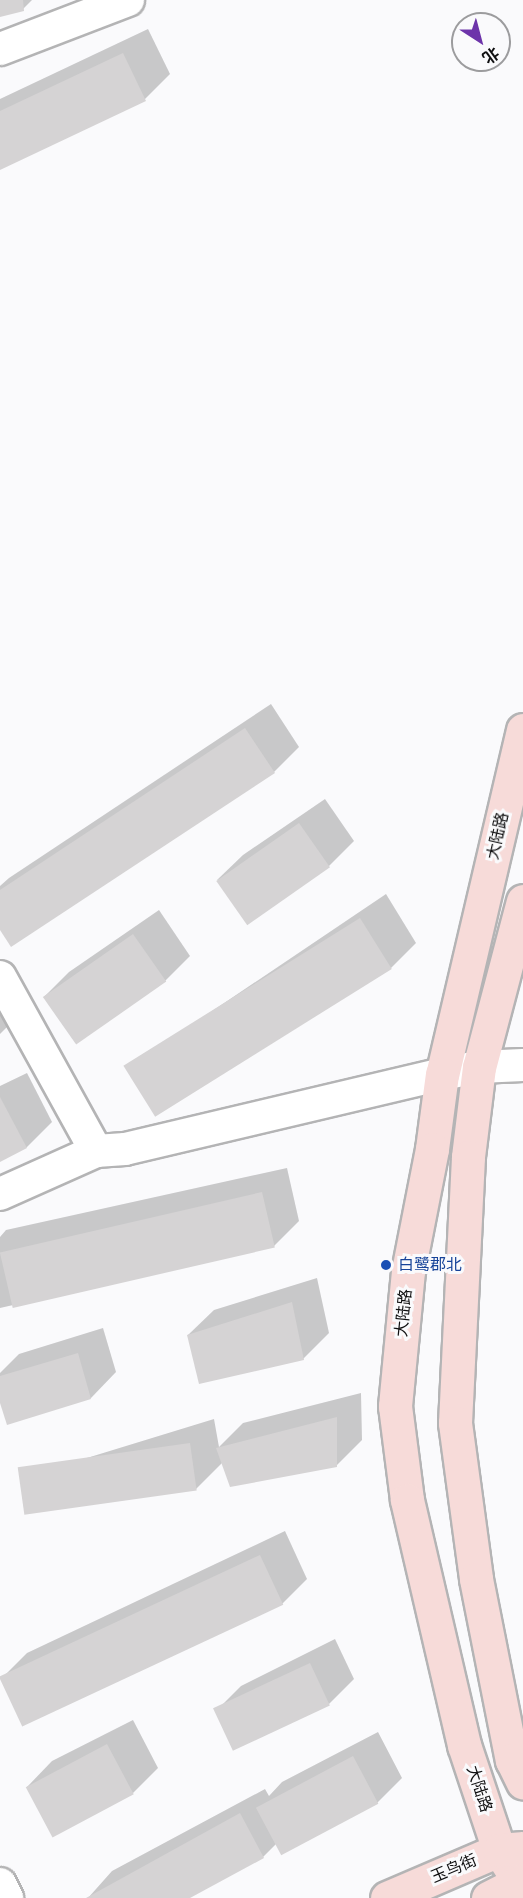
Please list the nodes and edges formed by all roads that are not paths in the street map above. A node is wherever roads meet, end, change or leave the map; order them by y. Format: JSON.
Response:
{"nodes":[{"id":1,"x":128,"y":0,"type":"edge"},
{"id":2,"x":0,"y":49,"type":"edge"},
{"id":3,"x":523,"y":730,"type":"edge"},
{"id":4,"x":523,"y":901,"type":"edge"},
{"id":5,"x":0,"y":977,"type":"edge"},
{"id":6,"x":523,"y":1065,"type":"edge"},
{"id":7,"x":479,"y":1067,"type":"junction"},
{"id":8,"x":442,"y":1074,"type":"junction"},
{"id":9,"x":96,"y":1151,"type":"junction"},
{"id":10,"x":0,"y":1194,"type":"edge"},
{"id":11,"x":523,"y":1783,"type":"edge"},
{"id":12,"x":511,"y":1849,"type":"edge"},
{"id":13,"x":0,"y":1884,"type":"edge"},
{"id":14,"x":522,"y":1884,"type":"edge"},
{"id":15,"x":6,"y":1898,"type":"edge"},
{"id":16,"x":387,"y":1898,"type":"edge"},
{"id":17,"x":488,"y":1898,"type":"edge"}],
"edges":[{"from":1,"to":2,"type":"street"},
{"from":3,"to":8,"type":"main road","name":"大陆路"},
{"from":4,"to":7,"type":"main road"},
{"from":5,"to":9,"type":"street"},
{"from":6,"to":7,"type":"street"},
{"from":7,"to":8,"type":"street"},
{"from":7,"to":11,"type":"main road"},
{"from":8,"to":9,"type":"street"},
{"from":8,"to":12,"type":"main road","name":"大陆路"},
{"from":9,"to":10,"type":"street"},
{"from":12,"to":14,"type":"main road","name":"大陆路"},
{"from":12,"to":16,"type":"main road","name":"玉鸟街"},
{"from":13,"to":15,"type":"street"},
{"from":14,"to":17,"type":"main road"}]}
